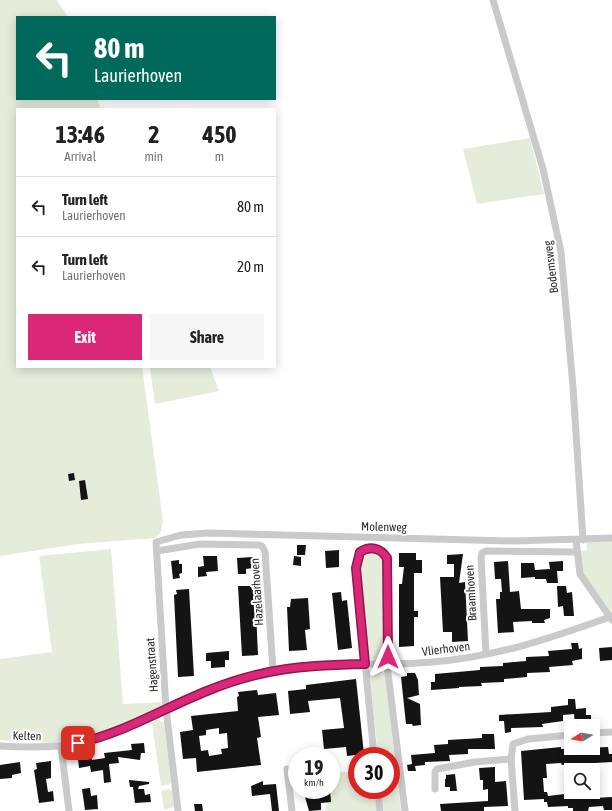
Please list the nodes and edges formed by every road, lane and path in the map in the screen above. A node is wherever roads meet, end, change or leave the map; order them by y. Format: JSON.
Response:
{"nodes":[{"id":1,"x":492,"y":0,"type":"edge"},
{"id":2,"x":612,"y":538,"type":"edge"},
{"id":3,"x":579,"y":540,"type":"junction"},
{"id":4,"x":156,"y":542,"type":"joint"},
{"id":5,"x":157,"y":552,"type":"junction"},
{"id":6,"x":577,"y":552,"type":"junction"},
{"id":7,"x":611,"y":618,"type":"edge"},
{"id":8,"x":486,"y":654,"type":"junction"},
{"id":9,"x":365,"y":664,"type":"junction"},
{"id":10,"x":388,"y":665,"type":"junction"},
{"id":11,"x":273,"y":670,"type":"junction"},
{"id":12,"x":166,"y":709,"type":"junction"},
{"id":13,"x":612,"y":732,"type":"edge"},
{"id":14,"x":600,"y":733,"type":"edge"},
{"id":15,"x":564,"y":736,"type":"edge"},
{"id":16,"x":0,"y":746,"type":"edge"},
{"id":17,"x":61,"y":746,"type":"junction"},
{"id":18,"x":373,"y":747,"type":"edge"},
{"id":19,"x":510,"y":758,"type":"junction"},
{"id":20,"x":287,"y":769,"type":"dead end"},
{"id":21,"x":435,"y":789,"type":"dead end"},
{"id":22,"x":379,"y":799,"type":"edge"},
{"id":23,"x":69,"y":811,"type":"edge"},
{"id":24,"x":178,"y":811,"type":"edge"},
{"id":25,"x":292,"y":811,"type":"edge"},
{"id":26,"x":380,"y":811,"type":"edge"},
{"id":27,"x":405,"y":811,"type":"edge"},
{"id":28,"x":515,"y":811,"type":"edge"}],
"edges":[{"from":1,"to":3,"type":"street","name":"Bodemsweg"},
{"from":2,"to":3,"type":"street","name":"Molenweg"},
{"from":3,"to":4,"type":"street","name":"Molenweg"},
{"from":3,"to":6,"type":"street","name":"Bodemsweg"},
{"from":4,"to":5,"type":"street","name":"Hagenstraat"},
{"from":5,"to":11,"type":"street","name":"Hazelaarhoven"},
{"from":5,"to":12,"type":"street","name":"Hagenstraat"},
{"from":6,"to":7,"type":"street","name":"Bodemsweg"},
{"from":6,"to":8,"type":"street","name":"Braamhoven"},
{"from":7,"to":8,"type":"street","name":"Vlierhoven"},
{"from":8,"to":10,"type":"street","name":"Vlierhoven"},
{"from":9,"to":10,"type":"street","name":"Vlierhoven"},
{"from":9,"to":10,"type":"street"},
{"from":9,"to":11,"type":"street","name":"Vlierhoven"},
{"from":9,"to":18,"type":"street"},
{"from":10,"to":27,"type":"street"},
{"from":11,"to":12,"type":"street","name":"Vlierhoven"},
{"from":12,"to":17,"type":"street","name":"Kelten"},
{"from":12,"to":24,"type":"street","name":"Hagenstraat"},
{"from":13,"to":14,"type":"street"},
{"from":15,"to":19,"type":"street"},
{"from":16,"to":17,"type":"street","name":"Kelten"},
{"from":17,"to":23,"type":"street"},
{"from":19,"to":21,"type":"street"},
{"from":19,"to":28,"type":"street"},
{"from":20,"to":25,"type":"street"},
{"from":22,"to":26,"type":"street"}]}
